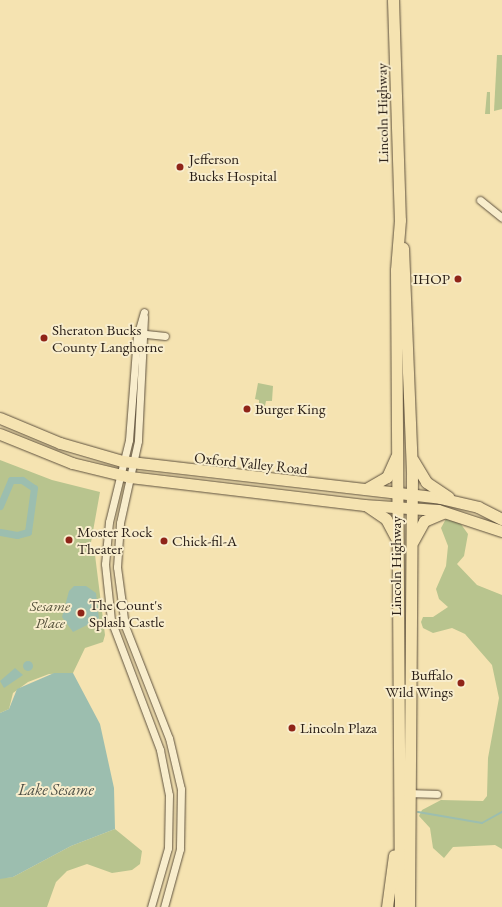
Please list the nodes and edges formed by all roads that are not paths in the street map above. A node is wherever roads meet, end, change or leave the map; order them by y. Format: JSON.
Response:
{"nodes":[{"id":1,"x":393,"y":0,"type":"edge"},
{"id":2,"x":480,"y":200,"type":"dead end"},
{"id":3,"x":502,"y":218,"type":"edge"},
{"id":4,"x":400,"y":226,"type":"junction"},
{"id":5,"x":146,"y":334,"type":"junction"},
{"id":6,"x":165,"y":336,"type":"dead end"},
{"id":7,"x":0,"y":418,"type":"edge"},
{"id":8,"x":0,"y":434,"type":"edge"},
{"id":9,"x":399,"y":444,"type":"junction"},
{"id":10,"x":411,"y":455,"type":"junction"},
{"id":11,"x":128,"y":462,"type":"junction"},
{"id":12,"x":119,"y":475,"type":"junction"},
{"id":13,"x":130,"y":478,"type":"junction"},
{"id":14,"x":363,"y":490,"type":"junction"},
{"id":15,"x":399,"y":494,"type":"junction"},
{"id":16,"x":412,"y":495,"type":"junction"},
{"id":17,"x":454,"y":500,"type":"junction"},
{"id":18,"x":364,"y":505,"type":"junction"},
{"id":19,"x":399,"y":506,"type":"junction"},
{"id":20,"x":412,"y":508,"type":"junction"},
{"id":21,"x":451,"y":512,"type":"junction"},
{"id":22,"x":491,"y":512,"type":"junction"},
{"id":23,"x":502,"y":514,"type":"edge"},
{"id":24,"x":502,"y":519,"type":"edge"},
{"id":25,"x":502,"y":531,"type":"edge"},
{"id":26,"x":399,"y":545,"type":"junction"},
{"id":27,"x":411,"y":545,"type":"junction"},
{"id":28,"x":409,"y":793,"type":"junction"},
{"id":29,"x":437,"y":794,"type":"dead end"},
{"id":30,"x":404,"y":812,"type":"junction"},
{"id":31,"x":151,"y":907,"type":"edge"},
{"id":32,"x":164,"y":907,"type":"edge"},
{"id":33,"x":387,"y":907,"type":"edge"},
{"id":34,"x":400,"y":907,"type":"edge"},
{"id":35,"x":409,"y":907,"type":"edge"}],
"edges":[{"from":1,"to":4,"type":"main road","name":"Lincoln Highway"},
{"from":2,"to":3,"type":"street"},
{"from":4,"to":9,"type":"main road","name":"Lincoln Highway"},
{"from":4,"to":10,"type":"main road","name":"Lincoln Highway"},
{"from":5,"to":6,"type":"street"},
{"from":5,"to":11,"type":"street"},
{"from":5,"to":11,"type":"street"},
{"from":7,"to":11,"type":"main road","name":"Oxford Valley Road"},
{"from":8,"to":12,"type":"main road","name":"Oxford Valley Road"},
{"from":9,"to":14,"type":"main road"},
{"from":9,"to":15,"type":"main road","name":"Lincoln Highway"},
{"from":10,"to":16,"type":"main road","name":"Lincoln Highway"},
{"from":10,"to":17,"type":"main road"},
{"from":11,"to":12,"type":"street"},
{"from":11,"to":13,"type":"street"},
{"from":11,"to":14,"type":"main road","name":"Oxford Valley Road"},
{"from":12,"to":13,"type":"main road","name":"Oxford Valley Road"},
{"from":12,"to":31,"type":"street"},
{"from":13,"to":18,"type":"main road","name":"Oxford Valley Road"},
{"from":13,"to":32,"type":"street"},
{"from":14,"to":15,"type":"main road","name":"Oxford Valley Road"},
{"from":15,"to":16,"type":"main road","name":"Oxford Valley Road"},
{"from":15,"to":19,"type":"main road","name":"Lincoln Highway"},
{"from":16,"to":17,"type":"main road","name":"Oxford Valley Road"},
{"from":16,"to":20,"type":"main road","name":"Lincoln Highway"},
{"from":17,"to":22,"type":"main road","name":"Oxford Valley Road"},
{"from":18,"to":19,"type":"main road","name":"Oxford Valley Road"},
{"from":18,"to":26,"type":"main road"},
{"from":19,"to":20,"type":"main road","name":"Oxford Valley Road"},
{"from":19,"to":26,"type":"main road","name":"Lincoln Highway"},
{"from":20,"to":21,"type":"main road","name":"Oxford Valley Road"},
{"from":20,"to":27,"type":"main road","name":"Lincoln Highway"},
{"from":21,"to":25,"type":"main road","name":"Oxford Valley Road"},
{"from":21,"to":27,"type":"main road"},
{"from":22,"to":23,"type":"main road"},
{"from":22,"to":24,"type":"main road","name":"Oxford Valley Road"},
{"from":26,"to":30,"type":"main road","name":"Lincoln Highway"},
{"from":27,"to":28,"type":"main road","name":"Lincoln Highway"},
{"from":28,"to":29,"type":"street"},
{"from":28,"to":30,"type":"main road","name":"Lincoln Highway"},
{"from":30,"to":33,"type":"main road"},
{"from":30,"to":34,"type":"main road","name":"Lincoln Highway"},
{"from":30,"to":35,"type":"main road","name":"Lincoln Highway"}]}
